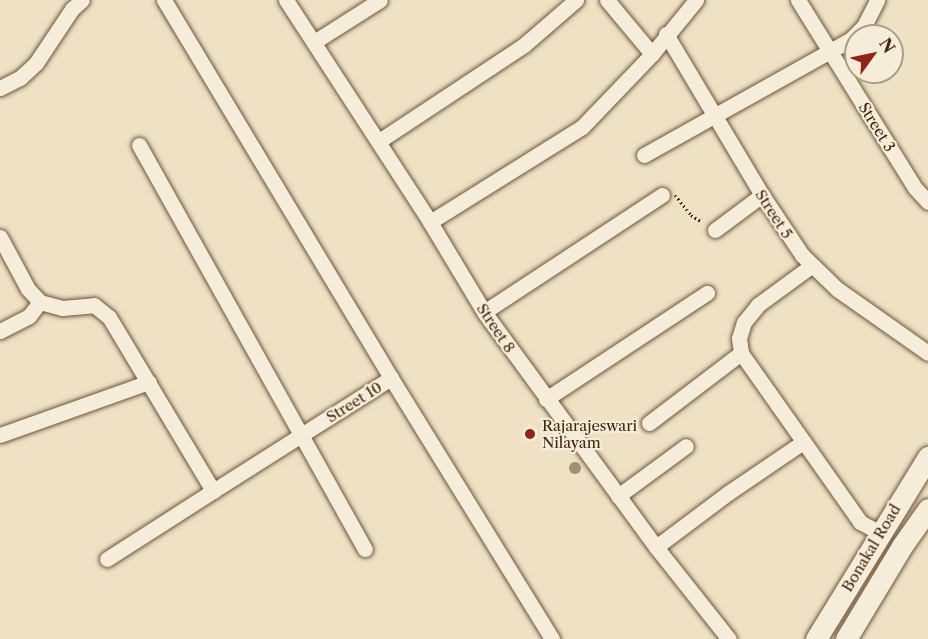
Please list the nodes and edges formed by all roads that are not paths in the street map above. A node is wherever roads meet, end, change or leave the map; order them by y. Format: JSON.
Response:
{"nodes":[{"id":1,"x":82,"y":0,"type":"edge"},
{"id":2,"x":164,"y":0,"type":"edge"},
{"id":3,"x":286,"y":0,"type":"edge"},
{"id":4,"x":380,"y":0,"type":"edge"},
{"id":5,"x":576,"y":0,"type":"edge"},
{"id":6,"x":607,"y":0,"type":"edge"},
{"id":7,"x":696,"y":0,"type":"edge"},
{"id":8,"x":798,"y":0,"type":"edge"},
{"id":9,"x":877,"y":0,"type":"edge"},
{"id":10,"x":666,"y":34,"type":"junction"},
{"id":11,"x":315,"y":42,"type":"junction"},
{"id":12,"x":829,"y":50,"type":"junction"},
{"id":13,"x":652,"y":54,"type":"junction"},
{"id":14,"x":0,"y":88,"type":"edge"},
{"id":15,"x":714,"y":115,"type":"junction"},
{"id":16,"x":379,"y":141,"type":"junction"},
{"id":17,"x":139,"y":145,"type":"dead end"},
{"id":18,"x":644,"y":155,"type":"dead end"},
{"id":19,"x":662,"y":195,"type":"road end"},
{"id":20,"x":762,"y":195,"type":"junction"},
{"id":21,"x":928,"y":202,"type":"edge"},
{"id":22,"x":430,"y":222,"type":"junction"},
{"id":23,"x":715,"y":230,"type":"road end"},
{"id":24,"x":0,"y":237,"type":"edge"},
{"id":25,"x":811,"y":266,"type":"junction"},
{"id":26,"x":707,"y":293,"type":"dead end"},
{"id":27,"x":40,"y":302,"type":"junction"},
{"id":28,"x":484,"y":312,"type":"junction"},
{"id":29,"x":0,"y":331,"type":"edge"},
{"id":30,"x":741,"y":353,"type":"junction"},
{"id":31,"x":928,"y":353,"type":"edge"},
{"id":32,"x":392,"y":378,"type":"junction"},
{"id":33,"x":149,"y":382,"type":"junction"},
{"id":34,"x":546,"y":399,"type":"junction"},
{"id":35,"x":649,"y":423,"type":"dead end"},
{"id":36,"x":0,"y":435,"type":"edge"},
{"id":37,"x":301,"y":436,"type":"junction"},
{"id":38,"x":803,"y":442,"type":"junction"},
{"id":39,"x":686,"y":446,"type":"dead end"},
{"id":40,"x":928,"y":457,"type":"edge"},
{"id":41,"x":213,"y":491,"type":"junction"},
{"id":42,"x":618,"y":496,"type":"junction"},
{"id":43,"x":928,"y":509,"type":"edge"},
{"id":44,"x":881,"y":532,"type":"junction"},
{"id":45,"x":656,"y":547,"type":"junction"},
{"id":46,"x":365,"y":549,"type":"dead end"},
{"id":47,"x":107,"y":559,"type":"dead end"},
{"id":48,"x":552,"y":639,"type":"edge"},
{"id":49,"x":729,"y":639,"type":"edge"},
{"id":50,"x":816,"y":639,"type":"edge"},
{"id":51,"x":846,"y":639,"type":"edge"}],
"edges":[{"from":1,"to":14,"type":"street"},
{"from":2,"to":32,"type":"street"},
{"from":3,"to":11,"type":"street","name":"Street 8"},
{"from":4,"to":11,"type":"street"},
{"from":5,"to":16,"type":"street"},
{"from":6,"to":13,"type":"street"},
{"from":7,"to":10,"type":"street"},
{"from":8,"to":12,"type":"street","name":"Street 3"},
{"from":9,"to":12,"type":"street"},
{"from":10,"to":13,"type":"street"},
{"from":10,"to":15,"type":"street","name":"Street 5"},
{"from":11,"to":16,"type":"street","name":"Street 8"},
{"from":12,"to":15,"type":"street"},
{"from":12,"to":21,"type":"street","name":"Street 3"},
{"from":13,"to":22,"type":"street"},
{"from":15,"to":18,"type":"street"},
{"from":15,"to":20,"type":"street","name":"Street 5"},
{"from":16,"to":22,"type":"street","name":"Street 8"},
{"from":17,"to":37,"type":"street"},
{"from":19,"to":28,"type":"street"},
{"from":20,"to":23,"type":"street"},
{"from":20,"to":25,"type":"street","name":"Street 5"},
{"from":22,"to":28,"type":"street","name":"Street 8"},
{"from":24,"to":27,"type":"street"},
{"from":25,"to":30,"type":"street"},
{"from":25,"to":31,"type":"street","name":"Street 5"},
{"from":26,"to":34,"type":"street"},
{"from":27,"to":29,"type":"street"},
{"from":27,"to":33,"type":"street"},
{"from":28,"to":34,"type":"street","name":"Street 8"},
{"from":30,"to":35,"type":"street"},
{"from":30,"to":38,"type":"street"},
{"from":32,"to":37,"type":"street","name":"Street 10"},
{"from":32,"to":48,"type":"street","name":"Street 10"},
{"from":33,"to":36,"type":"street"},
{"from":33,"to":41,"type":"street"},
{"from":34,"to":42,"type":"street","name":"Street 8"},
{"from":37,"to":41,"type":"street","name":"Street 10"},
{"from":37,"to":46,"type":"street"},
{"from":38,"to":44,"type":"street"},
{"from":38,"to":45,"type":"street"},
{"from":39,"to":42,"type":"street"},
{"from":40,"to":44,"type":"main road","name":"Bonakal Road"},
{"from":41,"to":47,"type":"street","name":"Street 10"},
{"from":42,"to":45,"type":"street","name":"Street 8"},
{"from":43,"to":51,"type":"main road","name":"Bonakal Road"},
{"from":44,"to":50,"type":"main road","name":"Bonakal Road"},
{"from":45,"to":49,"type":"street","name":"Street 8"}]}
